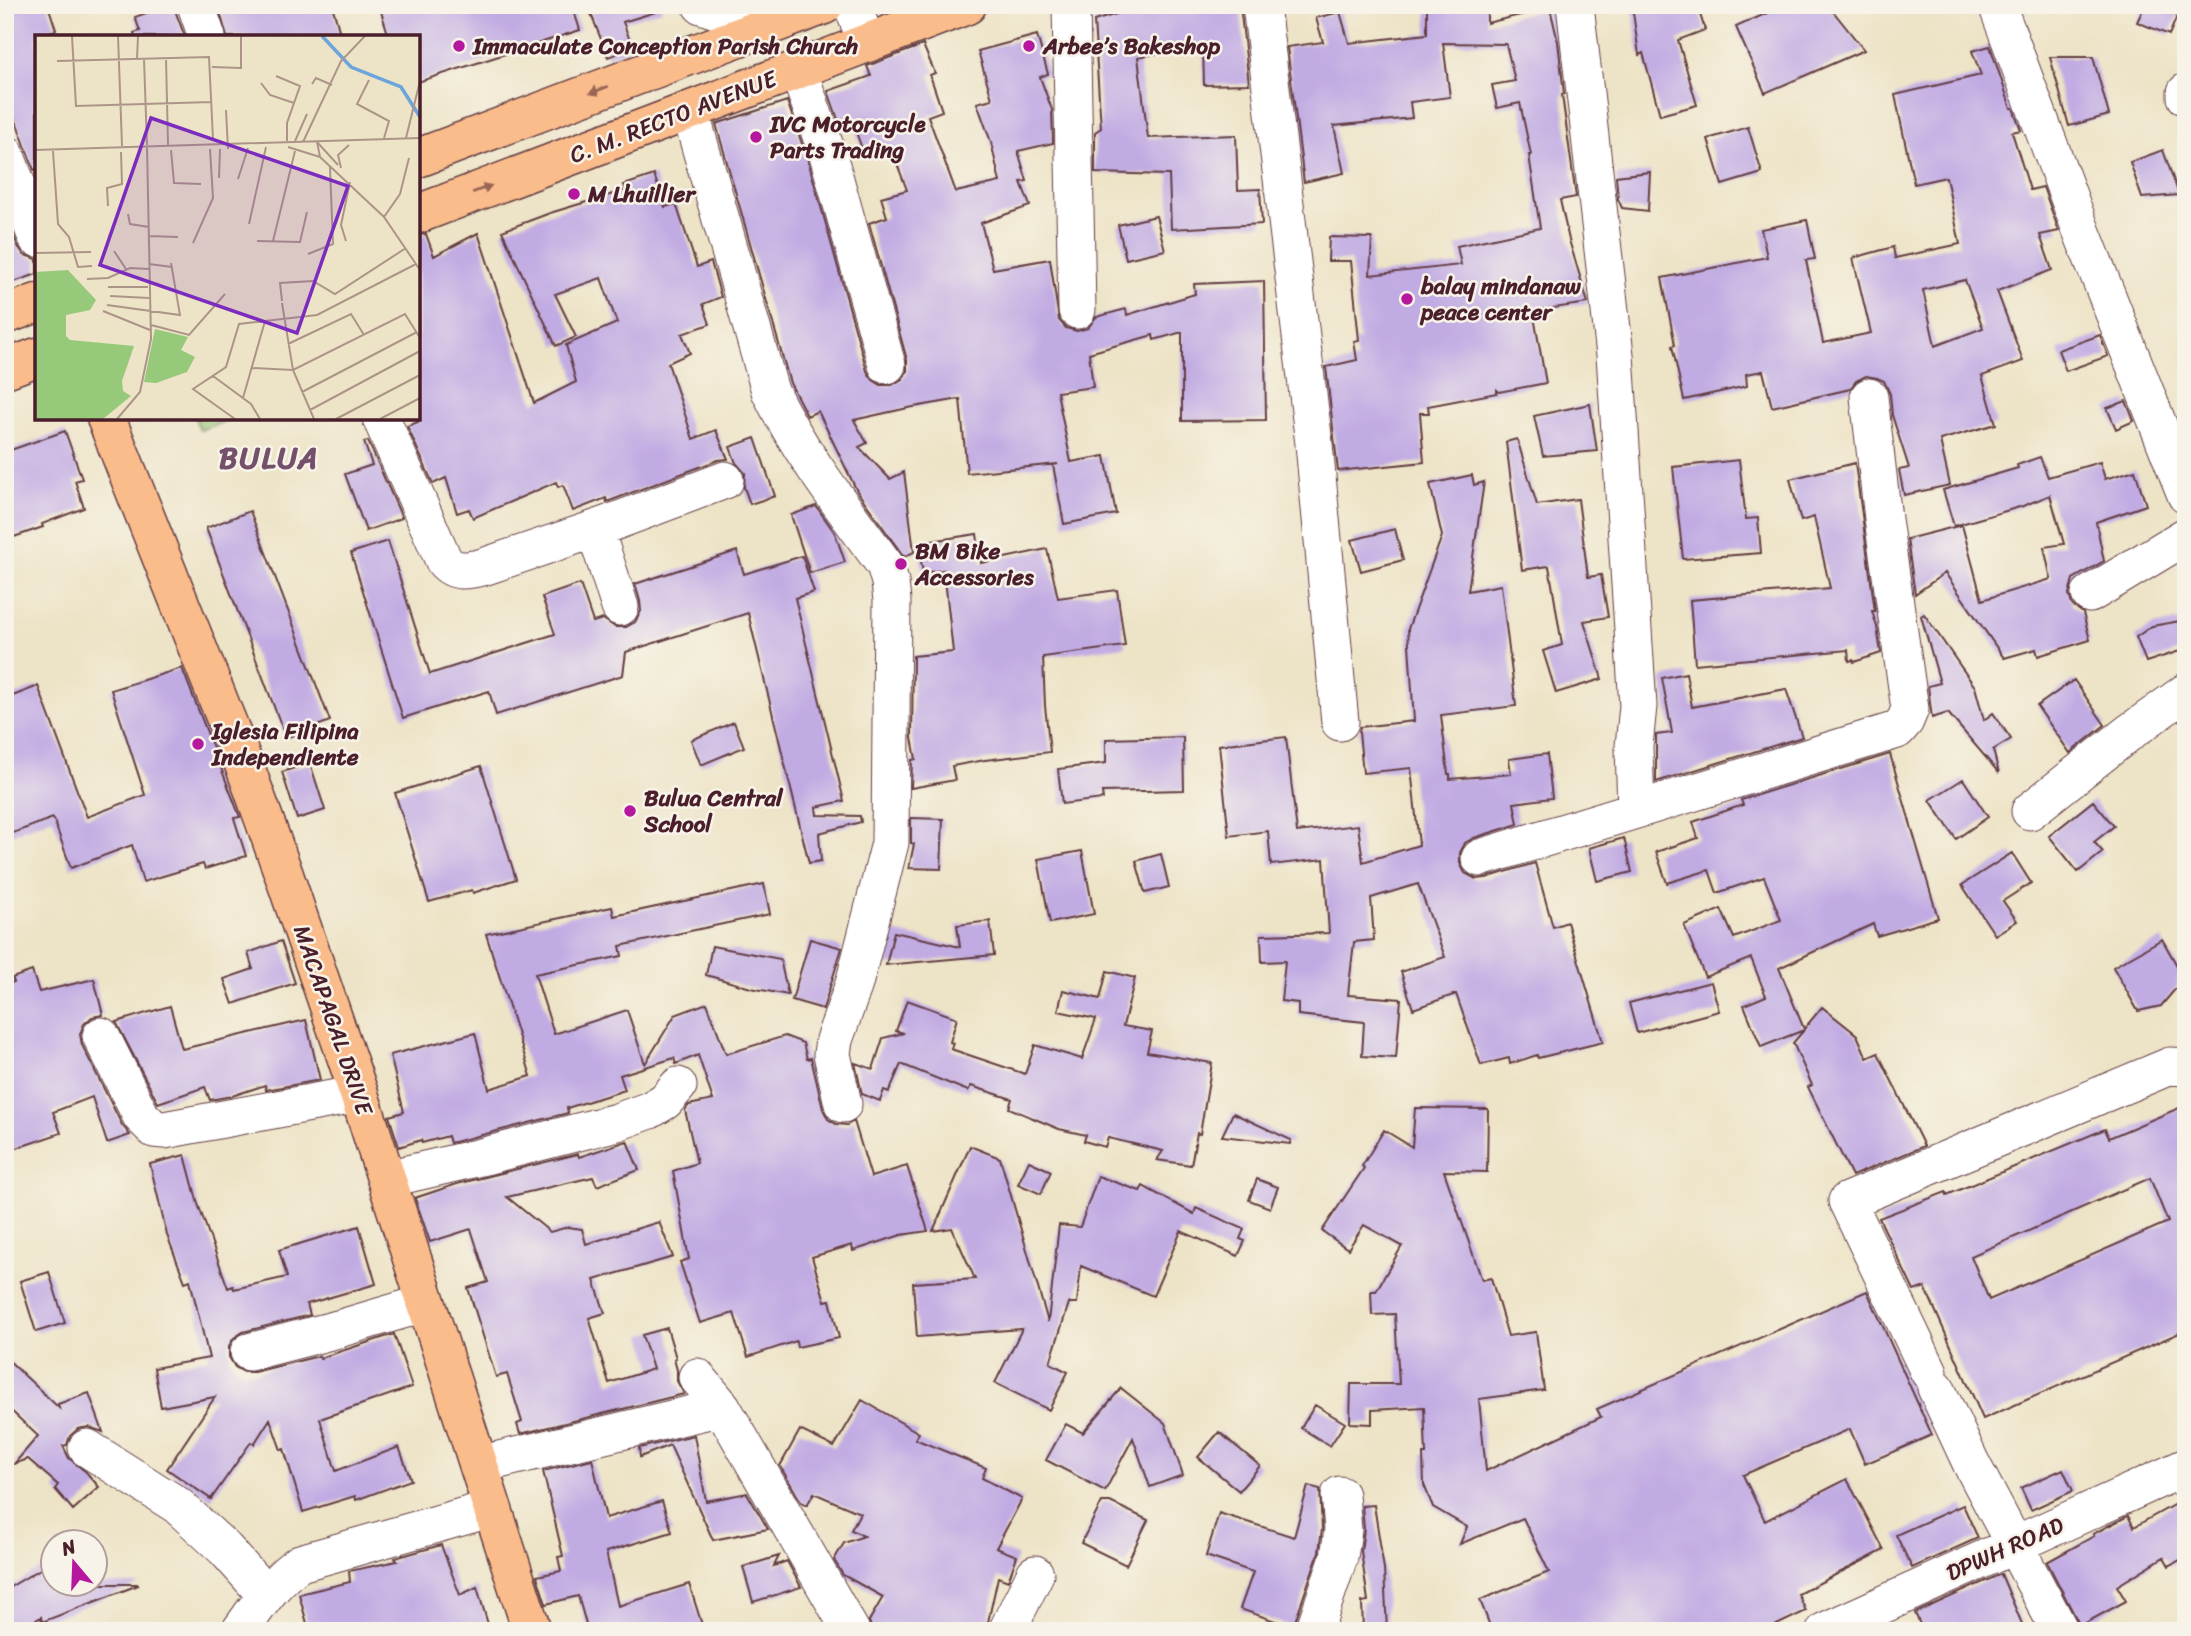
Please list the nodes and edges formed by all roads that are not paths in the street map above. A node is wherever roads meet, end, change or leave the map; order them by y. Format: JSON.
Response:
{"nodes":[{"id":1,"x":196,"y":5,"type":"edge"},
{"id":2,"x":701,"y":5,"type":"edge"},
{"id":3,"x":742,"y":5,"type":"edge"},
{"id":4,"x":824,"y":5,"type":"edge"},
{"id":5,"x":852,"y":5,"type":"edge"},
{"id":6,"x":967,"y":5,"type":"edge"},
{"id":7,"x":1071,"y":5,"type":"edge"},
{"id":8,"x":1262,"y":5,"type":"edge"},
{"id":9,"x":1575,"y":5,"type":"edge"},
{"id":10,"x":1997,"y":5,"type":"edge"},
{"id":11,"x":205,"y":35,"type":"edge"},
{"id":12,"x":867,"y":43,"type":"junction"},
{"id":13,"x":798,"y":70,"type":"junction"},
{"id":14,"x":640,"y":75,"type":"junction"},
{"id":15,"x":674,"y":117,"type":"junction"},
{"id":16,"x":5,"y":153,"type":"edge"},
{"id":17,"x":420,"y":157,"type":"edge"},
{"id":18,"x":420,"y":213,"type":"edge"},
{"id":19,"x":35,"y":233,"type":"edge"},
{"id":20,"x":35,"y":304,"type":"edge"},
{"id":21,"x":1077,"y":310,"type":"dead end"},
{"id":22,"x":5,"y":315,"type":"edge"},
{"id":23,"x":35,"y":358,"type":"edge"},
{"id":24,"x":887,"y":365,"type":"dead end"},
{"id":25,"x":5,"y":369,"type":"edge"},
{"id":26,"x":1869,"y":397,"type":"dead end"},
{"id":27,"x":107,"y":420,"type":"edge"},
{"id":28,"x":382,"y":420,"type":"edge"},
{"id":29,"x":725,"y":480,"type":"dead end"},
{"id":30,"x":2186,"y":495,"type":"edge"},
{"id":31,"x":595,"y":529,"type":"junction"},
{"id":32,"x":2186,"y":536,"type":"edge"},
{"id":33,"x":2090,"y":594,"type":"dead end"},
{"id":34,"x":620,"y":607,"type":"dead end"},
{"id":35,"x":2186,"y":692,"type":"edge"},
{"id":36,"x":1340,"y":722,"type":"dead end"},
{"id":37,"x":1636,"y":810,"type":"junction"},
{"id":38,"x":2030,"y":811,"type":"dead end"},
{"id":39,"x":1480,"y":858,"type":"dead end"},
{"id":40,"x":101,"y":1036,"type":"dead end"},
{"id":41,"x":2186,"y":1067,"type":"edge"},
{"id":42,"x":678,"y":1086,"type":"dead end"},
{"id":43,"x":359,"y":1094,"type":"junction"},
{"id":44,"x":843,"y":1104,"type":"dead end"},
{"id":45,"x":386,"y":1179,"type":"junction"},
{"id":46,"x":426,"y":1303,"type":"junction"},
{"id":47,"x":249,"y":1352,"type":"dead end"},
{"id":48,"x":697,"y":1377,"type":"dead end"},
{"id":49,"x":722,"y":1407,"type":"junction"},
{"id":50,"x":87,"y":1448,"type":"dead end"},
{"id":51,"x":478,"y":1465,"type":"junction"},
{"id":52,"x":2186,"y":1467,"type":"edge"},
{"id":53,"x":1340,"y":1495,"type":"dead end"},
{"id":54,"x":493,"y":1508,"type":"junction"},
{"id":55,"x":2015,"y":1546,"type":"junction"},
{"id":56,"x":1035,"y":1574,"type":"dead end"},
{"id":57,"x":266,"y":1595,"type":"junction"},
{"id":58,"x":240,"y":1631,"type":"edge"},
{"id":59,"x":532,"y":1631,"type":"edge"},
{"id":60,"x":851,"y":1631,"type":"edge"},
{"id":61,"x":1007,"y":1631,"type":"edge"},
{"id":62,"x":1314,"y":1631,"type":"edge"},
{"id":63,"x":1826,"y":1631,"type":"edge"},
{"id":64,"x":2060,"y":1631,"type":"edge"}],
"edges":[{"from":1,"to":11,"type":"street"},
{"from":2,"to":3,"type":"street"},
{"from":4,"to":14,"type":"main road"},
{"from":5,"to":12,"type":"street"},
{"from":6,"to":12,"type":"main road","name":"C. M. RECTO AVENUE"},
{"from":7,"to":21,"type":"street"},
{"from":8,"to":36,"type":"street"},
{"from":9,"to":37,"type":"street"},
{"from":10,"to":30,"type":"street"},
{"from":12,"to":13,"type":"main road","name":"C. M. RECTO AVENUE"},
{"from":13,"to":15,"type":"main road","name":"C. M. RECTO AVENUE"},
{"from":13,"to":24,"type":"street"},
{"from":14,"to":15,"type":"main road"},
{"from":14,"to":17,"type":"main road","one_way":true},
{"from":18,"to":15,"type":"main road","name":"C. M. RECTO AVENUE","one_way":true},
{"from":15,"to":44,"type":"street"},
{"from":16,"to":19,"type":"street"},
{"from":20,"to":22,"type":"main road"},
{"from":23,"to":25,"type":"main road"},
{"from":26,"to":37,"type":"street"},
{"from":27,"to":43,"type":"main road","name":"MACAPAGAL DRIVE"},
{"from":28,"to":31,"type":"street"},
{"from":29,"to":31,"type":"street"},
{"from":31,"to":34,"type":"street"},
{"from":32,"to":33,"type":"street"},
{"from":35,"to":38,"type":"street"},
{"from":37,"to":39,"type":"street"},
{"from":40,"to":43,"type":"street"},
{"from":41,"to":55,"type":"street"},
{"from":42,"to":45,"type":"street"},
{"from":43,"to":45,"type":"main road","name":"MACAPAGAL DRIVE"},
{"from":45,"to":46,"type":"main road","name":"MACAPAGAL DRIVE"},
{"from":46,"to":47,"type":"street"},
{"from":46,"to":51,"type":"main road","name":"MACAPAGAL DRIVE"},
{"from":48,"to":49,"type":"street"},
{"from":49,"to":51,"type":"street"},
{"from":49,"to":60,"type":"street"},
{"from":50,"to":57,"type":"street"},
{"from":51,"to":54,"type":"main road","name":"MACAPAGAL DRIVE"},
{"from":52,"to":55,"type":"street","name":"DPWH ROAD"},
{"from":53,"to":62,"type":"street"},
{"from":54,"to":57,"type":"street"},
{"from":54,"to":59,"type":"main road","name":"MACAPAGAL DRIVE"},
{"from":55,"to":63,"type":"street","name":"DPWH ROAD"},
{"from":55,"to":64,"type":"street"},
{"from":56,"to":61,"type":"street"},
{"from":57,"to":58,"type":"street"}]}
